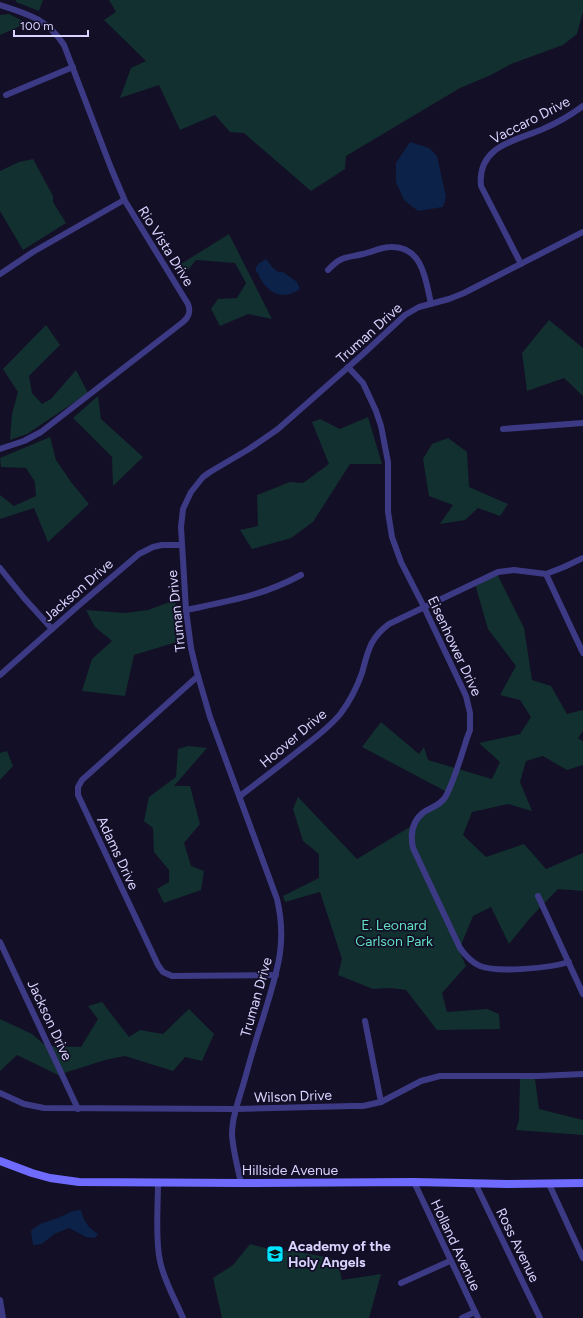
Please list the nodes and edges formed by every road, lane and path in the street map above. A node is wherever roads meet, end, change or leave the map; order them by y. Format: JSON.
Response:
{"nodes":[{"id":1,"x":0,"y":5,"type":"edge"},
{"id":2,"x":73,"y":67,"type":"junction"},
{"id":3,"x":6,"y":95,"type":"dead end"},
{"id":4,"x":583,"y":106,"type":"edge"},
{"id":5,"x":124,"y":200,"type":"junction"},
{"id":6,"x":583,"y":232,"type":"edge"},
{"id":7,"x":521,"y":264,"type":"junction"},
{"id":8,"x":328,"y":270,"type":"dead end"},
{"id":9,"x":0,"y":274,"type":"edge"},
{"id":10,"x":432,"y":304,"type":"junction"},
{"id":11,"x":348,"y":367,"type":"junction"},
{"id":12,"x":583,"y":424,"type":"edge"},
{"id":13,"x":503,"y":429,"type":"dead end"},
{"id":14,"x":0,"y":449,"type":"edge"},
{"id":15,"x":182,"y":545,"type":"junction"},
{"id":16,"x":583,"y":558,"type":"edge"},
{"id":17,"x":0,"y":568,"type":"edge"},
{"id":18,"x":546,"y":574,"type":"junction"},
{"id":19,"x":301,"y":575,"type":"dead end"},
{"id":20,"x":424,"y":607,"type":"junction"},
{"id":21,"x":186,"y":610,"type":"junction"},
{"id":22,"x":52,"y":629,"type":"junction"},
{"id":23,"x":583,"y":652,"type":"edge"},
{"id":24,"x":0,"y":675,"type":"edge"},
{"id":25,"x":198,"y":676,"type":"junction"},
{"id":26,"x":240,"y":796,"type":"junction"},
{"id":27,"x":538,"y":896,"type":"dead end"},
{"id":28,"x":0,"y":942,"type":"edge"},
{"id":29,"x":569,"y":962,"type":"junction"},
{"id":30,"x":276,"y":975,"type":"junction"},
{"id":31,"x":583,"y":994,"type":"edge"},
{"id":32,"x":365,"y":1021,"type":"dead end"},
{"id":33,"x":583,"y":1074,"type":"edge"},
{"id":34,"x":0,"y":1093,"type":"edge"},
{"id":35,"x":381,"y":1102,"type":"junction"},
{"id":36,"x":78,"y":1109,"type":"junction"},
{"id":37,"x":236,"y":1109,"type":"junction"},
{"id":38,"x":0,"y":1161,"type":"edge"},
{"id":39,"x":414,"y":1182,"type":"junction"},
{"id":40,"x":169,"y":1183,"type":"junction"},
{"id":41,"x":241,"y":1183,"type":"junction"},
{"id":42,"x":475,"y":1183,"type":"junction"},
{"id":43,"x":583,"y":1183,"type":"edge"},
{"id":44,"x":549,"y":1184,"type":"junction"},
{"id":45,"x":583,"y":1241,"type":"edge"},
{"id":46,"x":576,"y":1242,"type":"junction"},
{"id":47,"x":583,"y":1258,"type":"edge"},
{"id":48,"x":450,"y":1261,"type":"junction"},
{"id":49,"x":401,"y":1284,"type":"dead end"},
{"id":50,"x":0,"y":1300,"type":"edge"},
{"id":51,"x":475,"y":1312,"type":"junction"},
{"id":52,"x":3,"y":1318,"type":"edge"},
{"id":53,"x":183,"y":1318,"type":"edge"},
{"id":54,"x":462,"y":1318,"type":"edge"},
{"id":55,"x":478,"y":1318,"type":"edge"},
{"id":56,"x":540,"y":1318,"type":"edge"}],
"edges":[{"from":1,"to":2,"type":"street","name":"Rio Vista Drive"},
{"from":2,"to":3,"type":"street"},
{"from":2,"to":5,"type":"street","name":"Rio Vista Drive"},
{"from":4,"to":7,"type":"street","name":"Vaccaro Drive"},
{"from":5,"to":9,"type":"street"},
{"from":5,"to":14,"type":"street","name":"Rio Vista Drive"},
{"from":6,"to":7,"type":"street","name":"Truman Drive"},
{"from":7,"to":10,"type":"street","name":"Truman Drive"},
{"from":8,"to":10,"type":"street"},
{"from":10,"to":11,"type":"street","name":"Truman Drive"},
{"from":11,"to":15,"type":"street","name":"Truman Drive"},
{"from":11,"to":20,"type":"street","name":"Eisenhower Drive"},
{"from":12,"to":13,"type":"street"},
{"from":15,"to":21,"type":"street","name":"Truman Drive"},
{"from":15,"to":22,"type":"street","name":"Jackson Drive"},
{"from":16,"to":18,"type":"street","name":"Hoover Drive"},
{"from":17,"to":22,"type":"street"},
{"from":18,"to":20,"type":"street","name":"Hoover Drive"},
{"from":18,"to":23,"type":"street"},
{"from":19,"to":21,"type":"street"},
{"from":20,"to":26,"type":"street","name":"Hoover Drive"},
{"from":20,"to":29,"type":"street","name":"Eisenhower Drive"},
{"from":21,"to":25,"type":"street","name":"Truman Drive"},
{"from":22,"to":24,"type":"street","name":"Jackson Drive"},
{"from":25,"to":26,"type":"street","name":"Truman Drive"},
{"from":25,"to":30,"type":"street","name":"Adams Drive"},
{"from":26,"to":30,"type":"street","name":"Truman Drive"},
{"from":27,"to":29,"type":"street"},
{"from":28,"to":36,"type":"street","name":"Jackson Drive"},
{"from":29,"to":31,"type":"street"},
{"from":30,"to":37,"type":"street","name":"Truman Drive"},
{"from":32,"to":35,"type":"street"},
{"from":33,"to":35,"type":"street","name":"Wilson Drive"},
{"from":34,"to":36,"type":"street","name":"Wilson Drive"},
{"from":35,"to":37,"type":"street","name":"Wilson Drive"},
{"from":36,"to":37,"type":"street","name":"Wilson Drive"},
{"from":37,"to":41,"type":"street","name":"Truman Drive"},
{"from":38,"to":40,"type":"main road","name":"Hillside Avenue"},
{"from":39,"to":41,"type":"main road","name":"Hillside Avenue"},
{"from":39,"to":42,"type":"main road","name":"Hillside Avenue"},
{"from":39,"to":48,"type":"street","name":"Holland Avenue"},
{"from":40,"to":41,"type":"main road","name":"Hillside Avenue"},
{"from":40,"to":53,"type":"street"},
{"from":42,"to":44,"type":"main road","name":"Hillside Avenue"},
{"from":42,"to":56,"type":"street","name":"Ross Avenue"},
{"from":43,"to":44,"type":"main road","name":"Hillside Avenue"},
{"from":44,"to":46,"type":"street"},
{"from":45,"to":46,"type":"street"},
{"from":46,"to":47,"type":"street"},
{"from":48,"to":49,"type":"street"},
{"from":48,"to":51,"type":"street","name":"Holland Avenue"},
{"from":50,"to":52,"type":"street"},
{"from":51,"to":54,"type":"street"},
{"from":51,"to":55,"type":"street","name":"Holland Avenue"}]}
